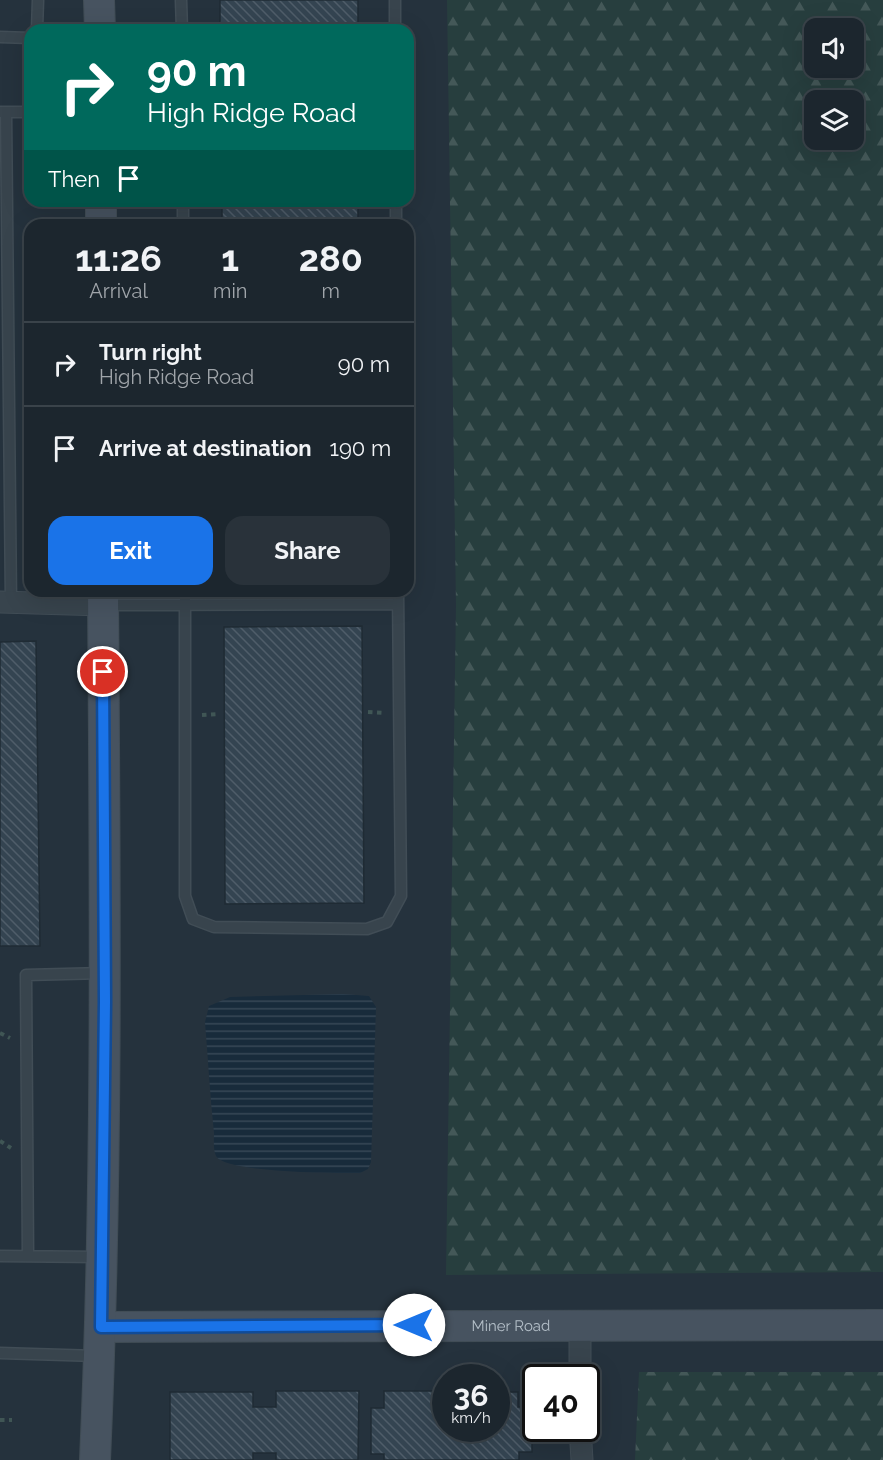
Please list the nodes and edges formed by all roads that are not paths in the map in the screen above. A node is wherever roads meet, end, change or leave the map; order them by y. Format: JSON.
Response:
{"nodes":[{"id":1,"x":38,"y":0,"type":"edge"},
{"id":2,"x":99,"y":0,"type":"edge"},
{"id":3,"x":181,"y":0,"type":"edge"},
{"id":4,"x":395,"y":0,"type":"edge"},
{"id":5,"x":37,"y":24,"type":"edge"},
{"id":6,"x":100,"y":24,"type":"edge"},
{"id":7,"x":182,"y":24,"type":"edge"},
{"id":8,"x":395,"y":24,"type":"edge"},
{"id":9,"x":0,"y":37,"type":"edge"},
{"id":10,"x":24,"y":38,"type":"edge"},
{"id":11,"x":3,"y":112,"type":"edge"},
{"id":12,"x":24,"y":112,"type":"edge"},
{"id":13,"x":185,"y":597,"type":"edge"},
{"id":14,"x":398,"y":597,"type":"edge"},
{"id":15,"x":103,"y":598,"type":"edge"},
{"id":16,"x":5,"y":603,"type":"edge"},
{"id":17,"x":398,"y":604,"type":"junction"},
{"id":18,"x":186,"y":606,"type":"junction"},
{"id":19,"x":104,"y":973,"type":"junction"},
{"id":20,"x":0,"y":1256,"type":"edge"},
{"id":21,"x":28,"y":1256,"type":"junction"},
{"id":22,"x":101,"y":1257,"type":"junction"},
{"id":23,"x":883,"y":1325,"type":"edge"},
{"id":24,"x":580,"y":1326,"type":"junction"},
{"id":25,"x":100,"y":1342,"type":"junction"},
{"id":26,"x":0,"y":1353,"type":"edge"},
{"id":27,"x":580,"y":1364,"type":"edge"},
{"id":28,"x":580,"y":1442,"type":"edge"},
{"id":29,"x":95,"y":1460,"type":"edge"},
{"id":30,"x":582,"y":1460,"type":"edge"}],
"edges":[{"from":1,"to":5,"type":"lane"},
{"from":2,"to":6,"type":"street"},
{"from":3,"to":7,"type":"lane"},
{"from":4,"to":8,"type":"lane"},
{"from":9,"to":10,"type":"lane"},
{"from":11,"to":12,"type":"lane"},
{"from":11,"to":16,"type":"lane"},
{"from":13,"to":18,"type":"lane"},
{"from":14,"to":17,"type":"lane"},
{"from":15,"to":16,"type":"street"},
{"from":15,"to":18,"type":"lane"},
{"from":15,"to":19,"type":"street"},
{"from":17,"to":18,"type":"lane"},
{"from":17,"to":18,"type":"lane"},
{"from":19,"to":21,"type":"lane"},
{"from":19,"to":22,"type":"street"},
{"from":20,"to":21,"type":"lane"},
{"from":21,"to":22,"type":"lane"},
{"from":22,"to":25,"type":"street"},
{"from":23,"to":24,"type":"street","name":"Miner Road"},
{"from":24,"to":25,"type":"street","name":"Miner Road"},
{"from":24,"to":27,"type":"street"},
{"from":25,"to":26,"type":"lane"},
{"from":25,"to":29,"type":"street"},
{"from":28,"to":30,"type":"street"}]}
